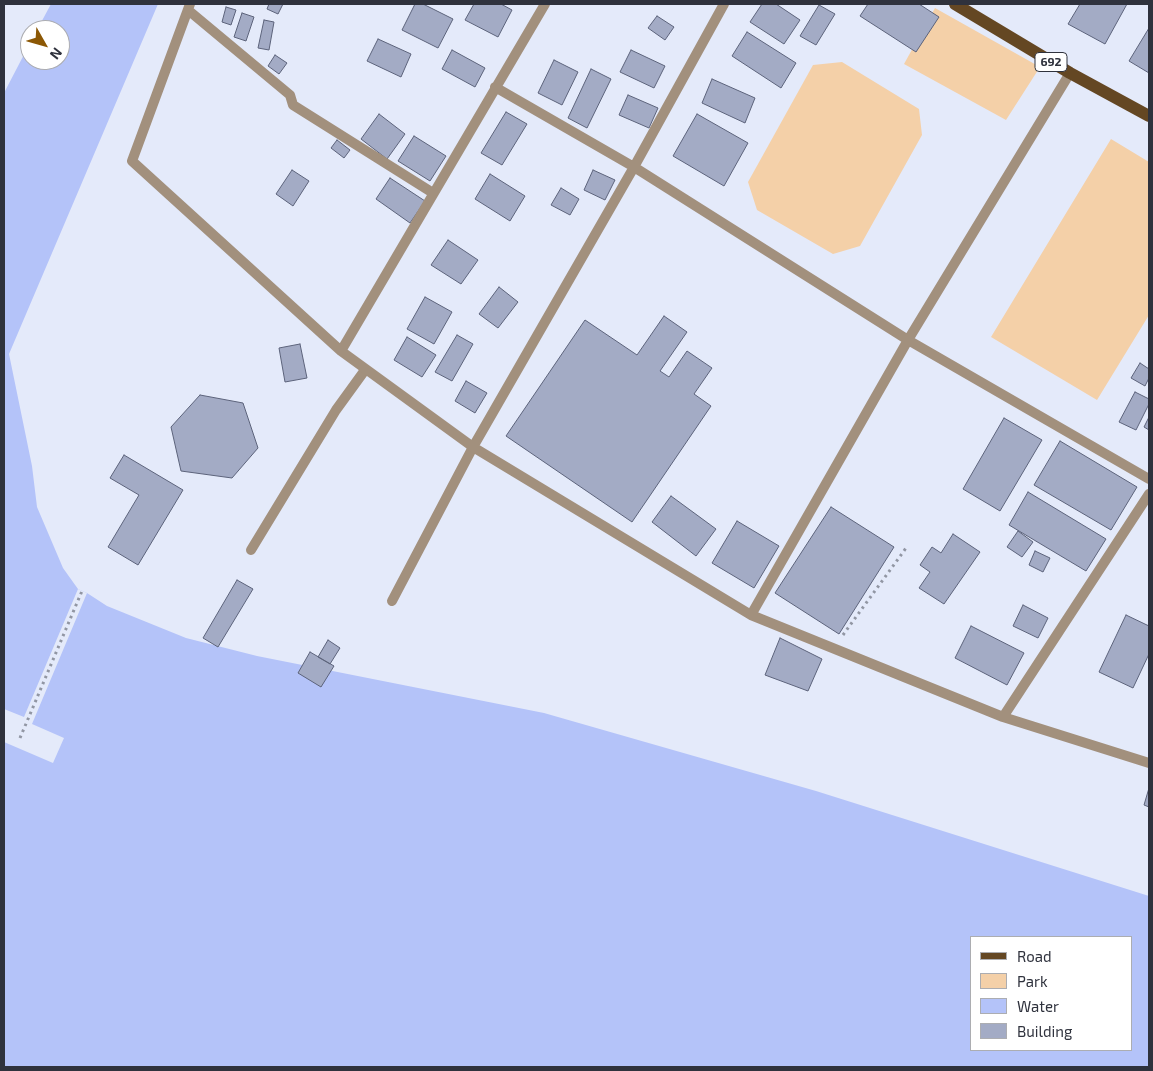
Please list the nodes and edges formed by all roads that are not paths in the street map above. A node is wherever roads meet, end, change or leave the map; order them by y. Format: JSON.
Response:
{"nodes":[{"id":1,"x":545,"y":4,"type":"edge"},
{"id":2,"x":724,"y":4,"type":"edge"},
{"id":3,"x":955,"y":4,"type":"edge"},
{"id":4,"x":189,"y":7,"type":"edge"},
{"id":5,"x":1070,"y":73,"type":"junction"},
{"id":6,"x":495,"y":87,"type":"junction"},
{"id":7,"x":1149,"y":116,"type":"edge"},
{"id":8,"x":634,"y":167,"type":"junction"},
{"id":9,"x":433,"y":193,"type":"junction"},
{"id":10,"x":908,"y":340,"type":"junction"},
{"id":11,"x":341,"y":351,"type":"junction"},
{"id":12,"x":365,"y":370,"type":"junction"},
{"id":13,"x":473,"y":447,"type":"junction"},
{"id":14,"x":1149,"y":479,"type":"edge"},
{"id":15,"x":1149,"y":494,"type":"edge"},
{"id":16,"x":251,"y":550,"type":"dead end"},
{"id":17,"x":392,"y":602,"type":"dead end"},
{"id":18,"x":751,"y":615,"type":"junction"},
{"id":19,"x":1003,"y":717,"type":"junction"},
{"id":20,"x":1149,"y":763,"type":"edge"}],
"edges":[{"from":1,"to":6,"type":"street"},
{"from":2,"to":8,"type":"street"},
{"from":3,"to":5,"type":"main road","number":"692"},
{"from":4,"to":9,"type":"street"},
{"from":4,"to":11,"type":"street"},
{"from":5,"to":7,"type":"main road","number":"692"},
{"from":5,"to":10,"type":"street"},
{"from":6,"to":8,"type":"street"},
{"from":6,"to":9,"type":"street"},
{"from":8,"to":10,"type":"street"},
{"from":8,"to":13,"type":"street"},
{"from":9,"to":11,"type":"street"},
{"from":10,"to":14,"type":"street"},
{"from":10,"to":18,"type":"street"},
{"from":11,"to":12,"type":"street"},
{"from":12,"to":13,"type":"street"},
{"from":12,"to":16,"type":"street"},
{"from":13,"to":17,"type":"street"},
{"from":13,"to":18,"type":"street"},
{"from":15,"to":19,"type":"street"},
{"from":18,"to":19,"type":"street"},
{"from":19,"to":20,"type":"street"}]}
